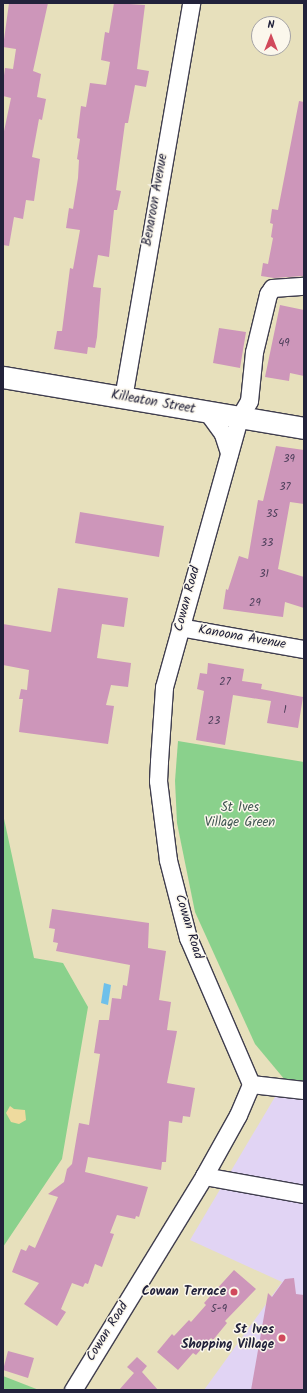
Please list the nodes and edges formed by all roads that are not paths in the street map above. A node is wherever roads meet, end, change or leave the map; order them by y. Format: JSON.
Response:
{"nodes":[{"id":1,"x":191,"y":3,"type":"edge"},
{"id":2,"x":304,"y":286,"type":"edge"},
{"id":3,"x":3,"y":377,"type":"edge"},
{"id":4,"x":123,"y":398,"type":"junction"},
{"id":5,"x":208,"y":413,"type":"junction"},
{"id":6,"x":239,"y":418,"type":"junction"},
{"id":7,"x":304,"y":428,"type":"edge"},
{"id":8,"x":229,"y":453,"type":"junction"},
{"id":9,"x":180,"y":628,"type":"junction"},
{"id":10,"x":304,"y":649,"type":"edge"},
{"id":11,"x":251,"y":1084,"type":"junction"},
{"id":12,"x":304,"y":1090,"type":"edge"},
{"id":13,"x":204,"y":1176,"type":"junction"},
{"id":14,"x":304,"y":1194,"type":"edge"},
{"id":15,"x":73,"y":1390,"type":"edge"}],
"edges":[{"from":1,"to":4,"type":"street","name":"Benaroon Avenue"},
{"from":2,"to":6,"type":"street","name":"Cowan Road"},
{"from":3,"to":4,"type":"main road","name":"Killeaton Street"},
{"from":4,"to":5,"type":"main road","name":"Killeaton Street"},
{"from":5,"to":6,"type":"main road","name":"Killeaton Street"},
{"from":5,"to":8,"type":"street"},
{"from":6,"to":7,"type":"main road","name":"Killeaton Street"},
{"from":6,"to":8,"type":"street","name":"Cowan Road"},
{"from":8,"to":9,"type":"street","name":"Cowan Road"},
{"from":9,"to":10,"type":"street","name":"Kanoona Avenue"},
{"from":9,"to":11,"type":"street","name":"Cowan Road"},
{"from":11,"to":12,"type":"street"},
{"from":11,"to":13,"type":"street","name":"Cowan Road"},
{"from":13,"to":14,"type":"street"},
{"from":13,"to":15,"type":"street","name":"Cowan Road"}]}
